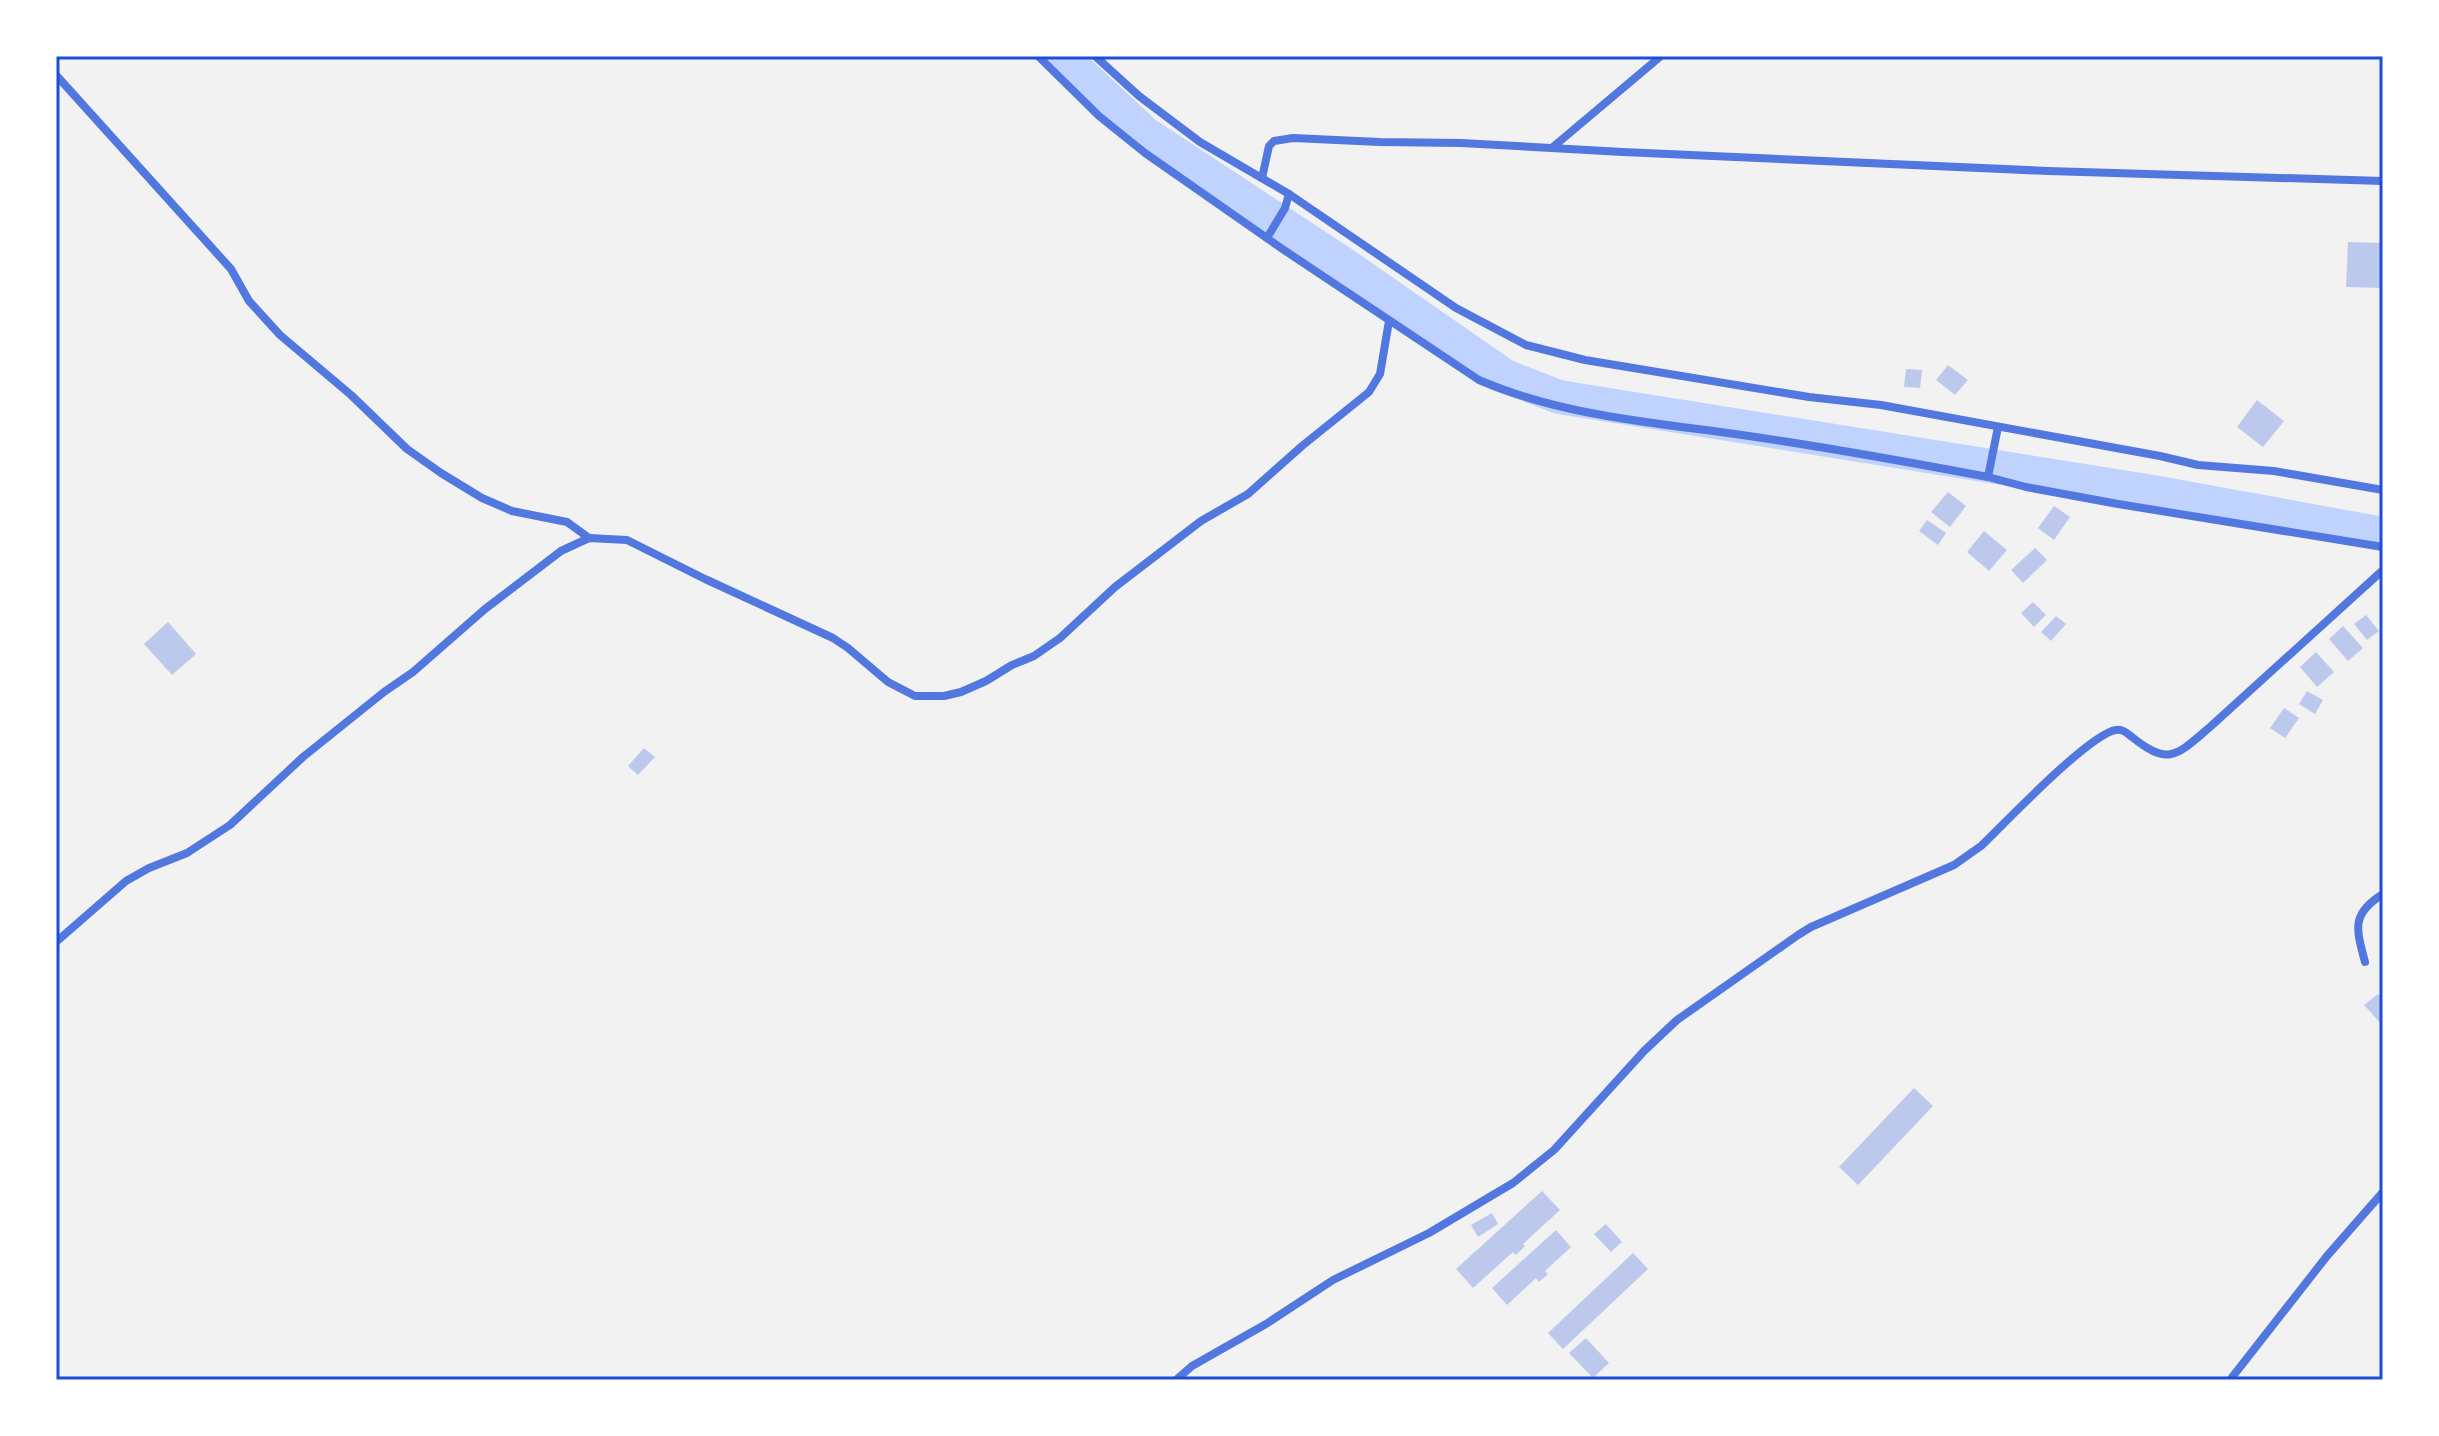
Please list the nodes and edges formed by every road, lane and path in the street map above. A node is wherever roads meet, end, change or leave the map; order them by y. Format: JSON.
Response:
{"nodes":[{"id":1,"x":1038,"y":56,"type":"edge"},
{"id":2,"x":1095,"y":56,"type":"edge"},
{"id":3,"x":1661,"y":56,"type":"edge"},
{"id":4,"x":56,"y":75,"type":"edge"},
{"id":5,"x":1553,"y":148,"type":"junction"},
{"id":6,"x":1262,"y":178,"type":"junction"},
{"id":7,"x":2383,"y":181,"type":"edge"},
{"id":8,"x":1289,"y":194,"type":"junction"},
{"id":9,"x":1268,"y":235,"type":"junction"},
{"id":10,"x":1389,"y":321,"type":"junction"},
{"id":11,"x":1998,"y":427,"type":"junction"},
{"id":12,"x":1988,"y":477,"type":"junction"},
{"id":13,"x":2383,"y":490,"type":"edge"},
{"id":14,"x":589,"y":538,"type":"junction"},
{"id":15,"x":2383,"y":547,"type":"edge"},
{"id":16,"x":2383,"y":570,"type":"edge"},
{"id":17,"x":2383,"y":894,"type":"edge"},
{"id":18,"x":56,"y":942,"type":"edge"},
{"id":19,"x":2365,"y":962,"type":"dead end"},
{"id":20,"x":2383,"y":1192,"type":"edge"},
{"id":21,"x":2238,"y":1372,"type":"junction"},
{"id":22,"x":1176,"y":1380,"type":"edge"},
{"id":23,"x":2230,"y":1380,"type":"edge"},
{"id":24,"x":2246,"y":1380,"type":"edge"}],
"edges":[{"from":1,"to":9,"type":"street"},
{"from":2,"to":6,"type":"street"},
{"from":3,"to":5,"type":"street"},
{"from":4,"to":14,"type":"street"},
{"from":5,"to":6,"type":"street"},
{"from":5,"to":7,"type":"street"},
{"from":6,"to":8,"type":"street"},
{"from":8,"to":9,"type":"street"},
{"from":8,"to":11,"type":"street"},
{"from":9,"to":10,"type":"street"},
{"from":10,"to":12,"type":"street"},
{"from":10,"to":14,"type":"street"},
{"from":11,"to":12,"type":"street"},
{"from":11,"to":13,"type":"street"},
{"from":12,"to":15,"type":"street"},
{"from":14,"to":18,"type":"street"},
{"from":16,"to":22,"type":"street"},
{"from":17,"to":19,"type":"street"},
{"from":20,"to":21,"type":"street"},
{"from":21,"to":23,"type":"street"},
{"from":21,"to":24,"type":"street"}]}
